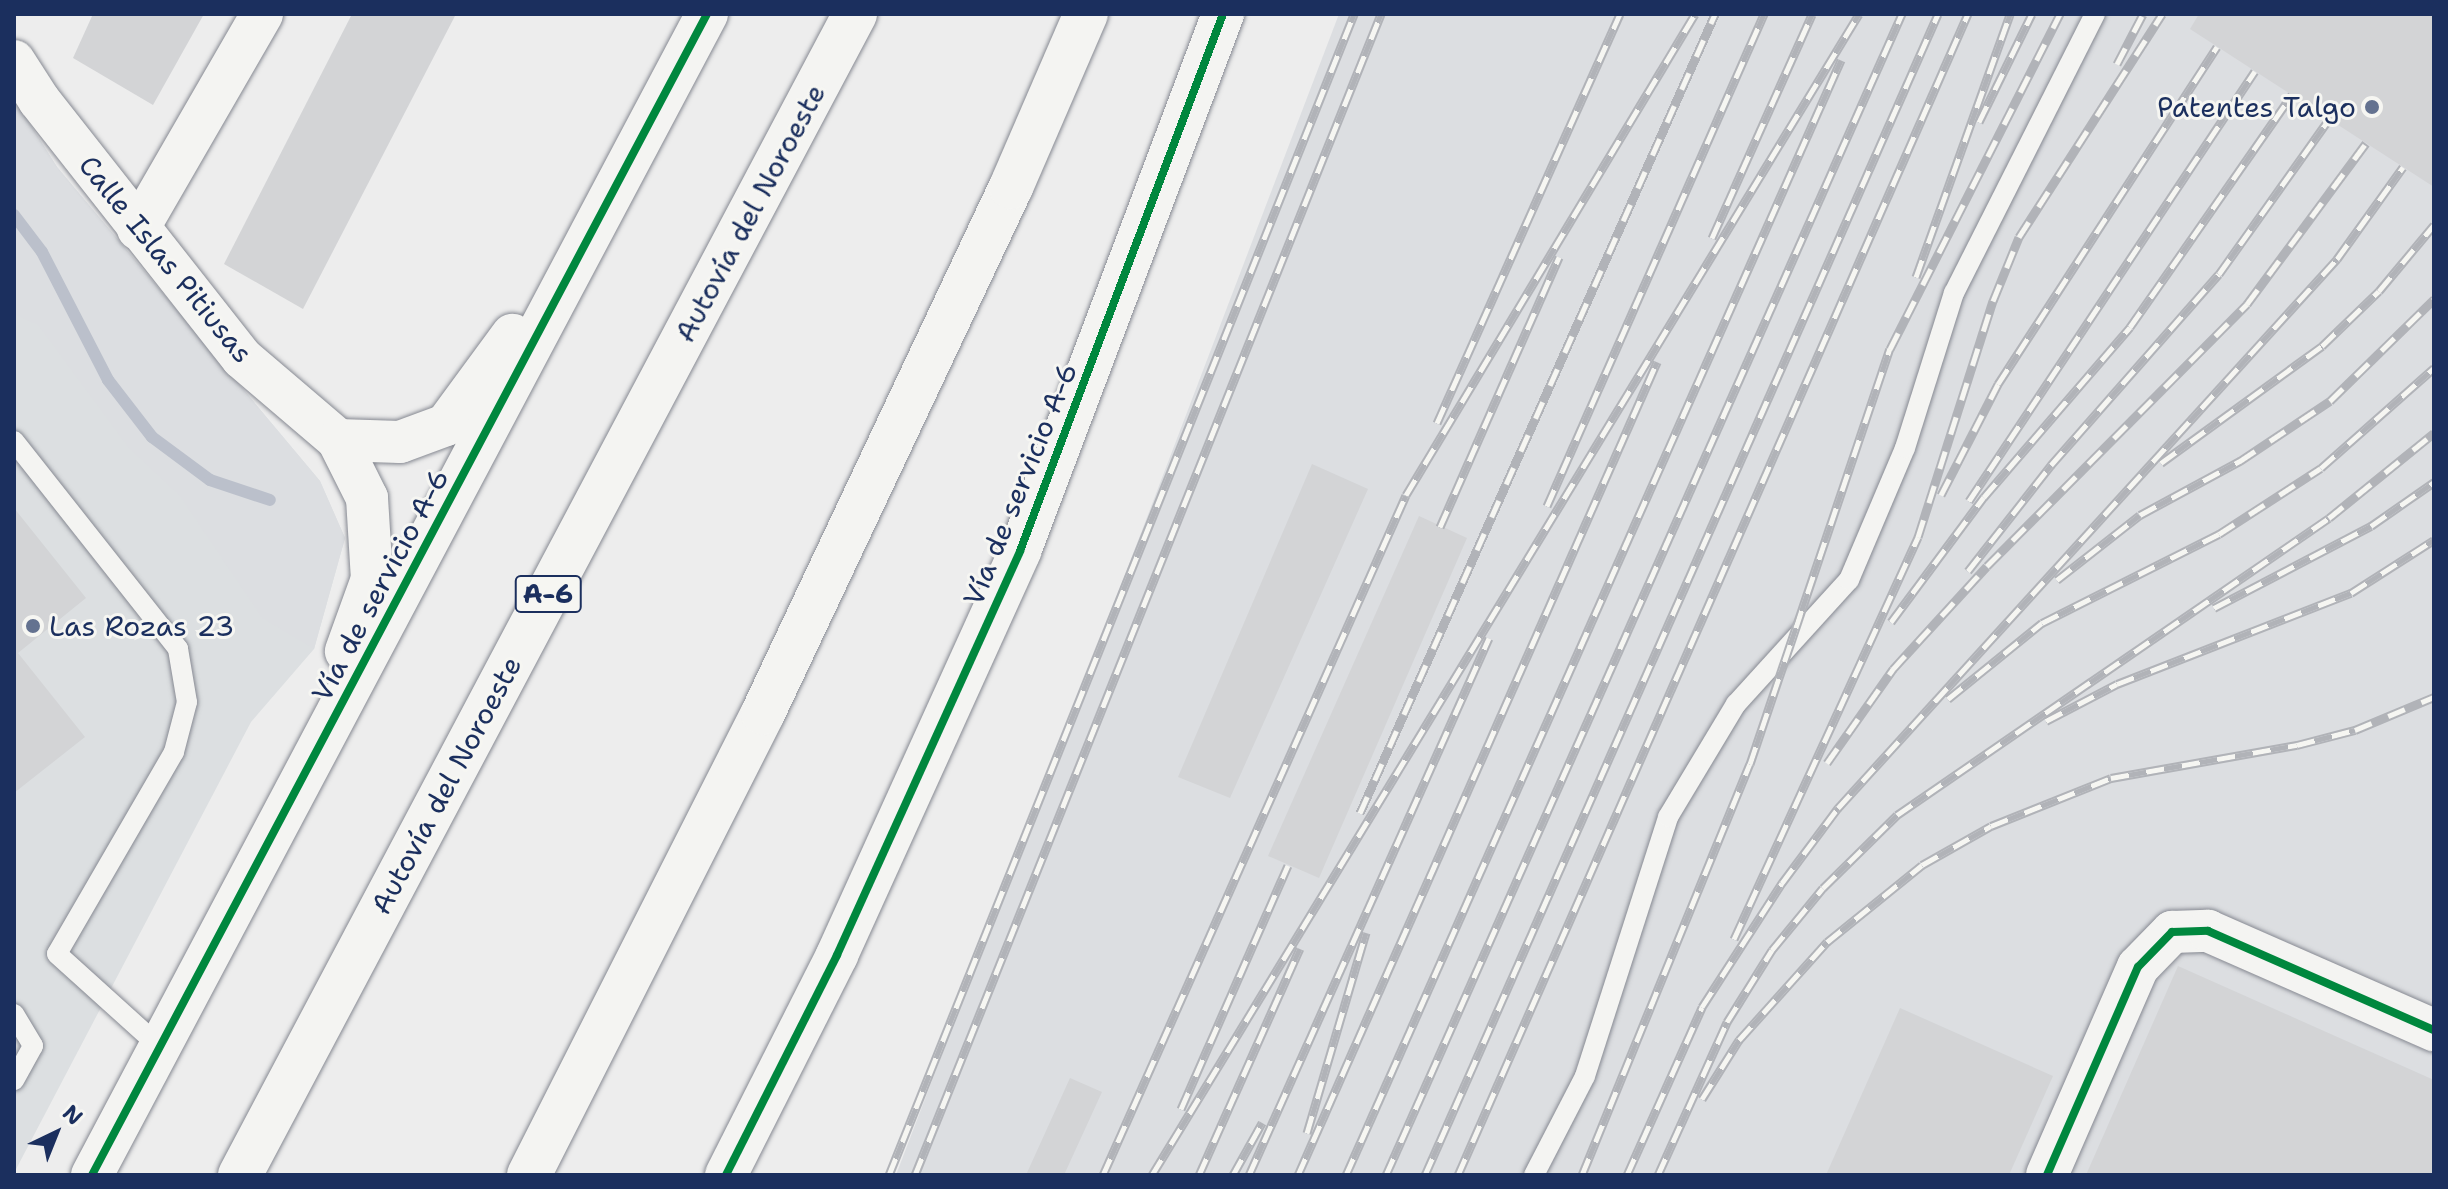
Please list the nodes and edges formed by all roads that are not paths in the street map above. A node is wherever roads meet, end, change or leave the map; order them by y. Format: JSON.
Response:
{"nodes":[{"id":1,"x":262,"y":14,"type":"edge"},
{"id":2,"x":707,"y":14,"type":"edge"},
{"id":3,"x":855,"y":14,"type":"edge"},
{"id":4,"x":1086,"y":14,"type":"edge"},
{"id":5,"x":1223,"y":14,"type":"edge"},
{"id":6,"x":2095,"y":14,"type":"edge"},
{"id":7,"x":14,"y":61,"type":"edge"},
{"id":8,"x":597,"y":220,"type":"junction"},
{"id":9,"x":138,"y":229,"type":"junction"},
{"id":10,"x":338,"y":440,"type":"junction"},
{"id":11,"x":14,"y":441,"type":"edge"},
{"id":12,"x":293,"y":798,"type":"junction"},
{"id":13,"x":14,"y":1014,"type":"edge"},
{"id":14,"x":2434,"y":1030,"type":"edge"},
{"id":15,"x":160,"y":1047,"type":"junction"},
{"id":16,"x":14,"y":1080,"type":"edge"},
{"id":17,"x":92,"y":1175,"type":"edge"},
{"id":18,"x":240,"y":1175,"type":"edge"},
{"id":19,"x":529,"y":1175,"type":"edge"},
{"id":20,"x":726,"y":1175,"type":"edge"},
{"id":21,"x":1534,"y":1175,"type":"edge"},
{"id":22,"x":2047,"y":1175,"type":"edge"}],
"edges":[{"from":1,"to":9,"type":"street"},
{"from":2,"to":8,"type":"street","name":"Vía de servicio A-6"},
{"from":3,"to":18,"type":"highway","name":"Autovía del Noroeste","number":"A-6"},
{"from":4,"to":19,"type":"highway"},
{"from":5,"to":20,"type":"street","name":"Vía de servicio A-6"},
{"from":6,"to":21,"type":"lane"},
{"from":7,"to":9,"type":"street","name":"Calle Islas Pitiusas"},
{"from":8,"to":10,"type":"street"},
{"from":8,"to":12,"type":"street","name":"Vía de servicio A-6"},
{"from":9,"to":10,"type":"street","name":"Calle Islas Pitiusas"},
{"from":10,"to":12,"type":"street","name":"Calle Islas Pitiusas"},
{"from":11,"to":15,"type":"lane"},
{"from":12,"to":15,"type":"street","name":"Vía de servicio A-6"},
{"from":13,"to":16,"type":"lane"},
{"from":14,"to":22,"type":"street"},
{"from":15,"to":17,"type":"street","name":"Vía de servicio A-6"}]}
